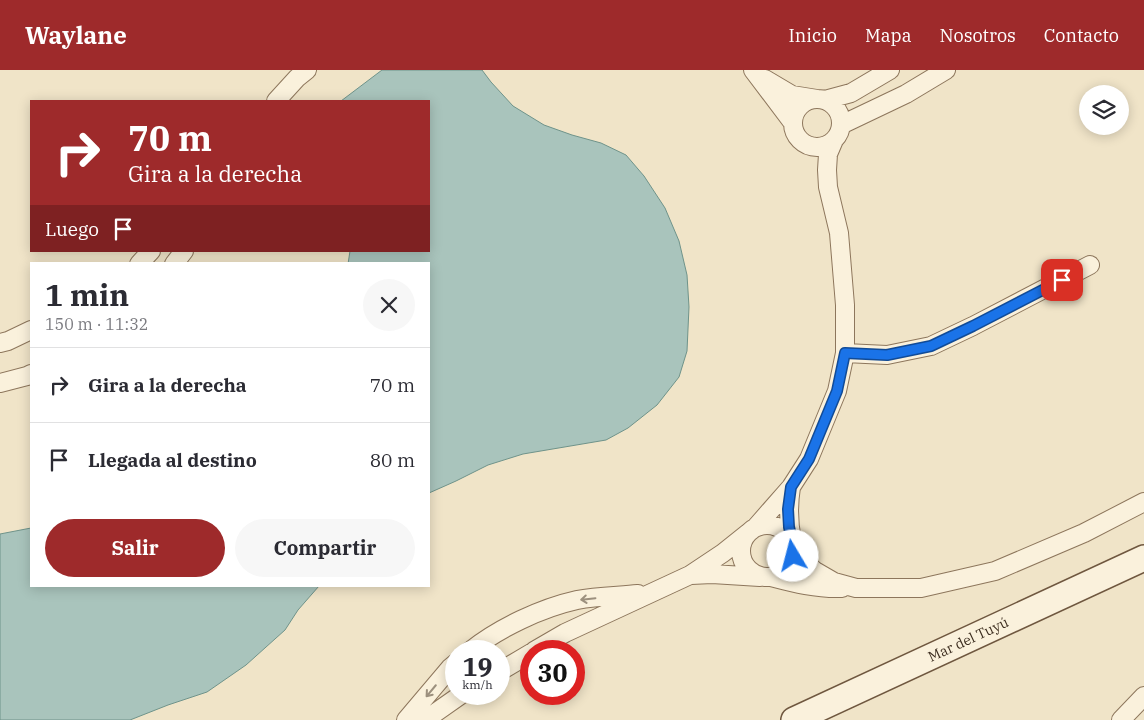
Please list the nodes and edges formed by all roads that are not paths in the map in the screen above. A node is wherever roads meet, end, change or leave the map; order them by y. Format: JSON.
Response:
{"nodes":[{"id":1,"x":307,"y":70,"type":"edge"},
{"id":2,"x":890,"y":70,"type":"edge"},
{"id":3,"x":946,"y":70,"type":"edge"},
{"id":4,"x":755,"y":72,"type":"edge"},
{"id":5,"x":821,"y":99,"type":"junction"},
{"id":6,"x":277,"y":100,"type":"edge"},
{"id":7,"x":793,"y":124,"type":"junction"},
{"id":8,"x":837,"y":133,"type":"junction"},
{"id":9,"x":804,"y":143,"type":"junction"},
{"id":10,"x":828,"y":187,"type":"junction"},
{"id":11,"x":150,"y":252,"type":"edge"},
{"id":12,"x":183,"y":252,"type":"edge"},
{"id":13,"x":140,"y":262,"type":"edge"},
{"id":14,"x":176,"y":262,"type":"edge"},
{"id":15,"x":1090,"y":266,"type":"dead end"},
{"id":16,"x":30,"y":330,"type":"edge"},
{"id":17,"x":0,"y":343,"type":"edge"},
{"id":18,"x":845,"y":353,"type":"junction"},
{"id":19,"x":30,"y":374,"type":"edge"},
{"id":20,"x":0,"y":383,"type":"edge"},
{"id":21,"x":791,"y":487,"type":"junction"},
{"id":22,"x":1144,"y":502,"type":"edge"},
{"id":23,"x":751,"y":530,"type":"junction"},
{"id":24,"x":793,"y":544,"type":"junction"},
{"id":25,"x":1144,"y":558,"type":"edge"},
{"id":26,"x":690,"y":575,"type":"junction"},
{"id":27,"x":766,"y":577,"type":"junction"},
{"id":28,"x":856,"y":588,"type":"junction"},
{"id":29,"x":654,"y":592,"type":"junction"},
{"id":30,"x":552,"y":608,"type":"junction"},
{"id":31,"x":565,"y":633,"type":"junction"},
{"id":32,"x":486,"y":640,"type":"edge"},
{"id":33,"x":553,"y":640,"type":"edge"},
{"id":34,"x":445,"y":679,"type":"edge"},
{"id":35,"x":1144,"y":696,"type":"edge"},
{"id":36,"x":446,"y":705,"type":"edge"},
{"id":37,"x":406,"y":720,"type":"edge"},
{"id":38,"x":425,"y":720,"type":"edge"},
{"id":39,"x":794,"y":720,"type":"edge"},
{"id":40,"x":1121,"y":720,"type":"edge"}],
"edges":[{"from":1,"to":6,"type":"street"},
{"from":2,"to":5,"type":"street"},
{"from":3,"to":8,"type":"street"},
{"from":4,"to":5,"type":"street"},
{"from":4,"to":7,"type":"street"},
{"from":5,"to":7,"type":"street"},
{"from":5,"to":8,"type":"street"},
{"from":7,"to":9,"type":"street"},
{"from":8,"to":9,"type":"street"},
{"from":8,"to":10,"type":"street"},
{"from":9,"to":10,"type":"street"},
{"from":10,"to":18,"type":"street"},
{"from":11,"to":13,"type":"street"},
{"from":12,"to":14,"type":"street"},
{"from":15,"to":18,"type":"street"},
{"from":16,"to":17,"type":"street"},
{"from":18,"to":21,"type":"street"},
{"from":19,"to":20,"type":"street"},
{"from":21,"to":23,"type":"street"},
{"from":21,"to":24,"type":"street"},
{"from":22,"to":28,"type":"street"},
{"from":23,"to":24,"type":"street"},
{"from":23,"to":26,"type":"street"},
{"from":23,"to":27,"type":"street"},
{"from":24,"to":27,"type":"street"},
{"from":24,"to":28,"type":"street"},
{"from":25,"to":39,"type":"street","name":"Mar del Tuyú"},
{"from":26,"to":27,"type":"street"},
{"from":26,"to":29,"type":"street"},
{"from":27,"to":28,"type":"street"},
{"from":29,"to":30,"type":"street","one_way":true},
{"from":29,"to":31,"type":"street"},
{"from":30,"to":31,"type":"street"},
{"from":30,"to":32,"type":"street"},
{"from":31,"to":33,"type":"street"},
{"from":34,"to":37,"type":"street","one_way":true},
{"from":35,"to":40,"type":"street"},
{"from":36,"to":38,"type":"street"}]}
